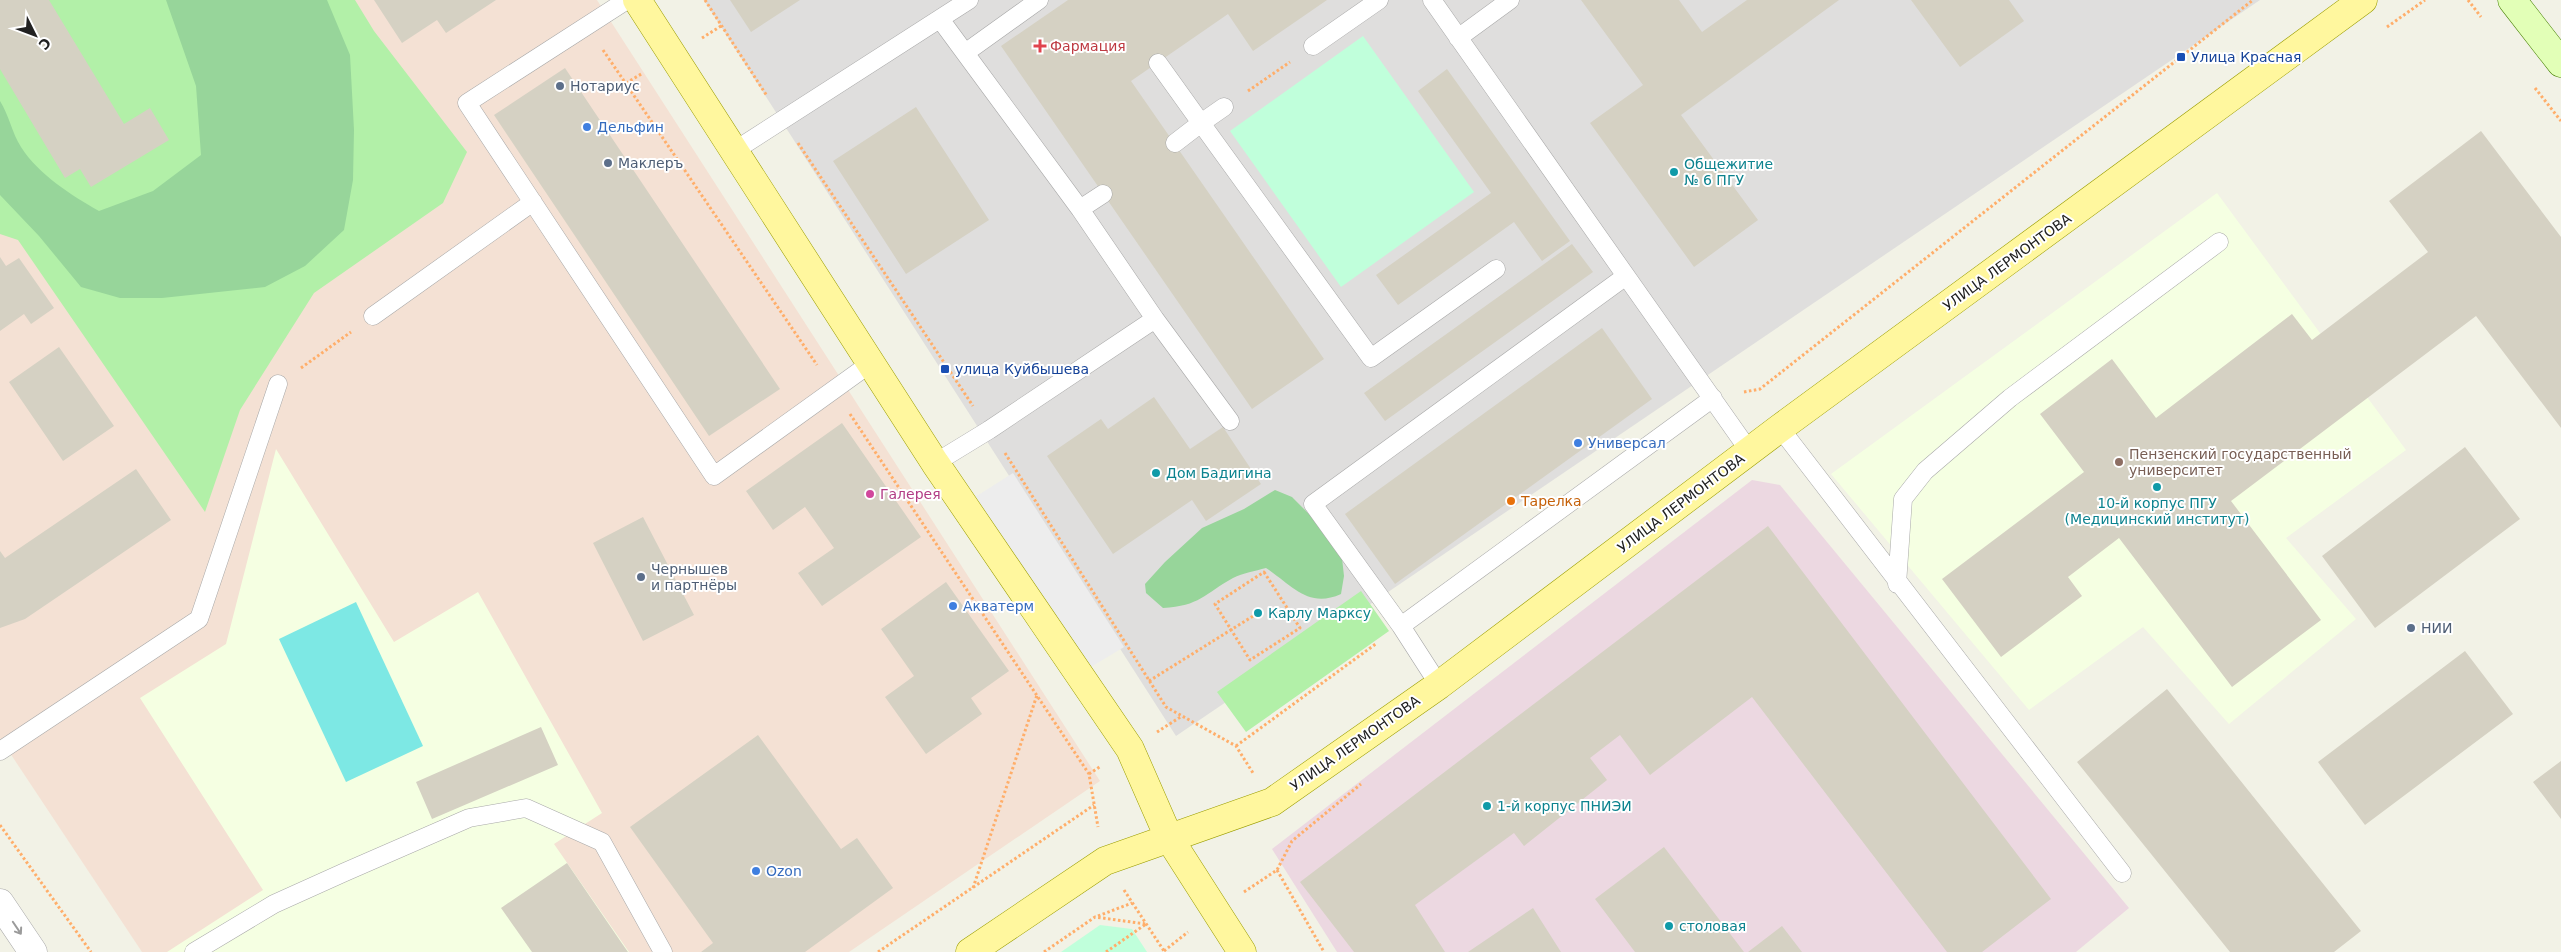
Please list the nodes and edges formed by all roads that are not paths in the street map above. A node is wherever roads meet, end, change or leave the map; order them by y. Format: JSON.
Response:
{"nodes":[{"id":1,"x":627,"y":0,"type":"edge"},
{"id":2,"x":637,"y":0,"type":"edge"},
{"id":3,"x":969,"y":0,"type":"edge"},
{"id":4,"x":1039,"y":0,"type":"edge"},
{"id":5,"x":1379,"y":0,"type":"edge"},
{"id":6,"x":1432,"y":0,"type":"edge"},
{"id":7,"x":1510,"y":0,"type":"edge"},
{"id":8,"x":2363,"y":0,"type":"edge"},
{"id":9,"x":2512,"y":0,"type":"edge"},
{"id":10,"x":940,"y":20,"type":"junction"},
{"id":11,"x":1458,"y":38,"type":"junction"},
{"id":12,"x":1313,"y":46,"type":"dead end"},
{"id":13,"x":965,"y":53,"type":"junction"},
{"id":14,"x":1158,"y":62,"type":"dead end"},
{"id":15,"x":2561,"y":63,"type":"edge"},
{"id":16,"x":1224,"y":107,"type":"dead end"},
{"id":17,"x":1202,"y":123,"type":"junction"},
{"id":18,"x":1175,"y":143,"type":"dead end"},
{"id":19,"x":734,"y":151,"type":"junction"},
{"id":20,"x":1103,"y":194,"type":"dead end"},
{"id":21,"x":533,"y":202,"type":"junction"},
{"id":22,"x":1080,"y":208,"type":"junction"},
{"id":23,"x":2218,"y":242,"type":"dead end"},
{"id":24,"x":1496,"y":269,"type":"dead end"},
{"id":25,"x":1626,"y":276,"type":"junction"},
{"id":26,"x":373,"y":316,"type":"road end"},
{"id":27,"x":1155,"y":319,"type":"junction"},
{"id":28,"x":871,"y":363,"type":"junction"},
{"id":29,"x":278,"y":384,"type":"road end"},
{"id":30,"x":1713,"y":398,"type":"junction"},
{"id":31,"x":1230,"y":421,"type":"dead end"},
{"id":32,"x":1780,"y":428,"type":"junction"},
{"id":33,"x":1750,"y":452,"type":"junction"},
{"id":34,"x":935,"y":463,"type":"junction"},
{"id":35,"x":1897,"y":584,"type":"junction"},
{"id":36,"x":1400,"y":626,"type":"junction"},
{"id":37,"x":1439,"y":685,"type":"junction"},
{"id":38,"x":0,"y":751,"type":"edge"},
{"id":39,"x":1169,"y":838,"type":"junction"},
{"id":40,"x":2122,"y":873,"type":"dead end"},
{"id":41,"x":0,"y":903,"type":"edge"},
{"id":42,"x":33,"y":952,"type":"edge"},
{"id":43,"x":194,"y":952,"type":"edge"},
{"id":44,"x":663,"y":952,"type":"edge"},
{"id":45,"x":970,"y":952,"type":"edge"},
{"id":46,"x":1242,"y":952,"type":"edge"}],
"edges":[{"from":1,"to":21,"type":"lane"},
{"from":2,"to":19,"type":"main road"},
{"from":3,"to":10,"type":"lane"},
{"from":4,"to":13,"type":"lane"},
{"from":5,"to":12,"type":"lane"},
{"from":6,"to":11,"type":"lane"},
{"from":7,"to":11,"type":"lane"},
{"from":8,"to":32,"type":"main road","name":"УЛИЦА ЛЕРМОНТОВА"},
{"from":9,"to":15,"type":"street"},
{"from":10,"to":13,"type":"lane"},
{"from":10,"to":19,"type":"lane"},
{"from":11,"to":25,"type":"lane"},
{"from":13,"to":22,"type":"lane"},
{"from":14,"to":17,"type":"lane"},
{"from":16,"to":17,"type":"lane"},
{"from":17,"to":18,"type":"lane"},
{"from":17,"to":24,"type":"lane"},
{"from":19,"to":28,"type":"main road"},
{"from":20,"to":22,"type":"lane"},
{"from":21,"to":26,"type":"lane"},
{"from":21,"to":28,"type":"lane"},
{"from":22,"to":27,"type":"lane"},
{"from":23,"to":35,"type":"lane"},
{"from":25,"to":30,"type":"lane"},
{"from":25,"to":36,"type":"lane"},
{"from":27,"to":31,"type":"lane"},
{"from":27,"to":34,"type":"lane"},
{"from":28,"to":34,"type":"main road"},
{"from":29,"to":38,"type":"lane"},
{"from":30,"to":33,"type":"lane"},
{"from":30,"to":36,"type":"lane"},
{"from":32,"to":33,"type":"main road","name":"УЛИЦА ЛЕРМОНТОВА"},
{"from":32,"to":35,"type":"lane"},
{"from":33,"to":37,"type":"main road","name":"УЛИЦА ЛЕРМОНТОВА"},
{"from":34,"to":39,"type":"main road"},
{"from":35,"to":40,"type":"lane"},
{"from":36,"to":37,"type":"lane"},
{"from":37,"to":39,"type":"main road","name":"УЛИЦА ЛЕРМОНТОВА"},
{"from":39,"to":45,"type":"main road","name":"УЛИЦА ЛЕРМОНТОВА"},
{"from":39,"to":46,"type":"main road"},
{"from":41,"to":42,"type":"street","one_way":true},
{"from":43,"to":44,"type":"lane"}]}
